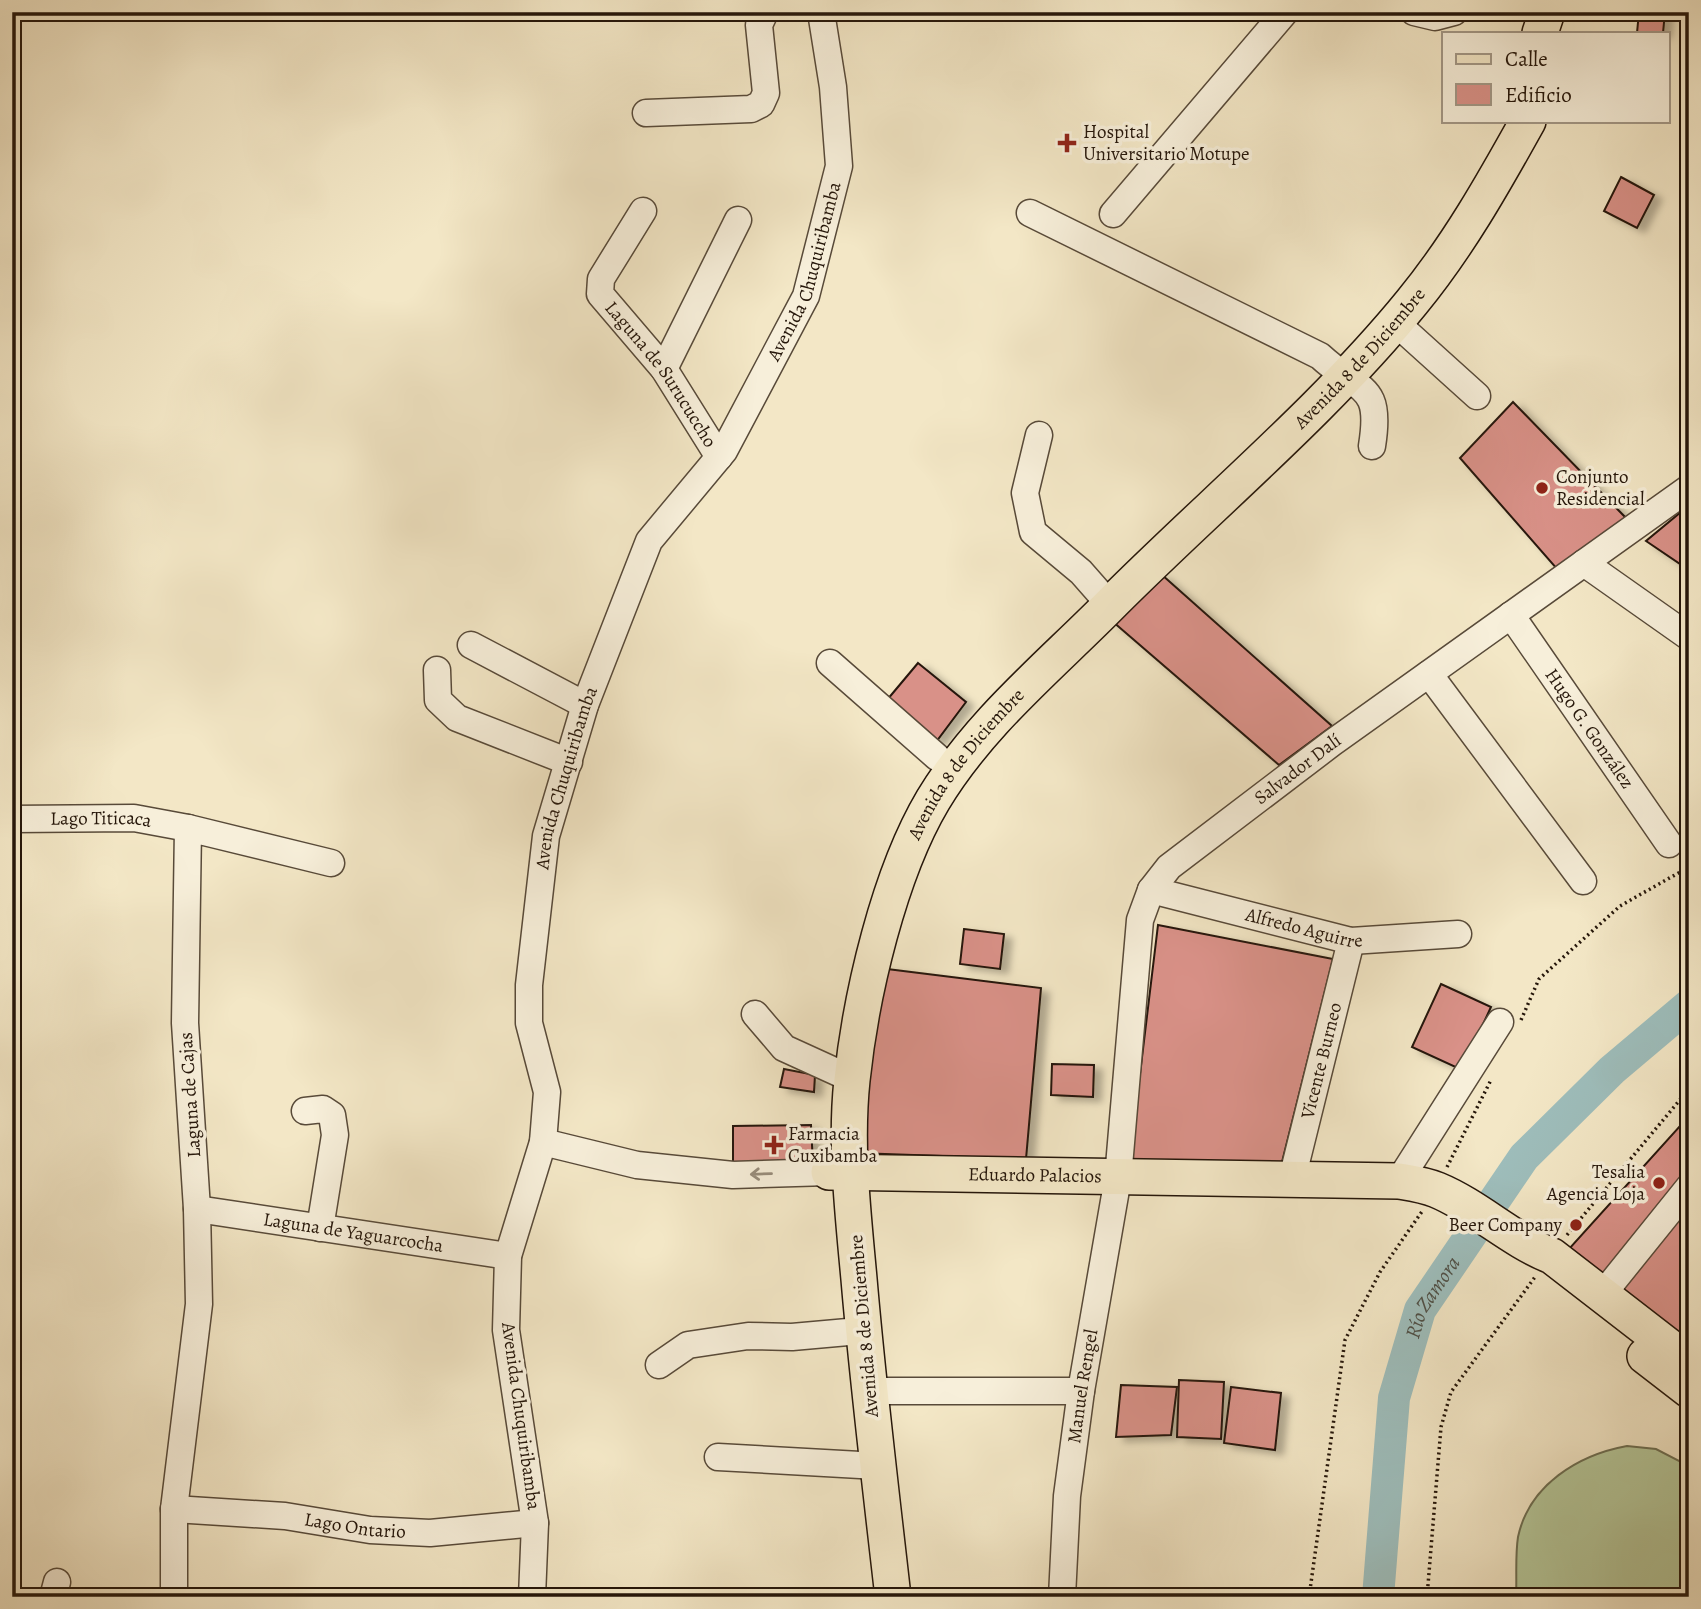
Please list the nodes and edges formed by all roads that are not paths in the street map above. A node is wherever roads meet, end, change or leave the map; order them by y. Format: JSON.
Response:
{"nodes":[{"id":1,"x":765,"y":12,"type":"edge"},
{"id":2,"x":821,"y":12,"type":"edge"},
{"id":3,"x":1285,"y":12,"type":"edge"},
{"id":4,"x":1414,"y":12,"type":"edge"},
{"id":5,"x":1454,"y":12,"type":"edge"},
{"id":6,"x":1546,"y":12,"type":"edge"},
{"id":7,"x":1567,"y":12,"type":"edge"},
{"id":8,"x":1541,"y":32,"type":"edge"},
{"id":9,"x":1562,"y":32,"type":"edge"},
{"id":10,"x":646,"y":113,"type":"dead end"},
{"id":11,"x":1505,"y":122,"type":"edge"},
{"id":12,"x":1527,"y":122,"type":"edge"},
{"id":13,"x":643,"y":211,"type":"dead end"},
{"id":14,"x":1030,"y":213,"type":"dead end"},
{"id":15,"x":1113,"y":214,"type":"dead end"},
{"id":16,"x":738,"y":220,"type":"dead end"},
{"id":17,"x":1395,"y":322,"type":"junction"},
{"id":18,"x":664,"y":369,"type":"junction"},
{"id":19,"x":1336,"y":371,"type":"junction"},
{"id":20,"x":1477,"y":396,"type":"dead end"},
{"id":21,"x":1039,"y":435,"type":"dead end"},
{"id":22,"x":1372,"y":446,"type":"dead end"},
{"id":23,"x":719,"y":457,"type":"junction"},
{"id":24,"x":1689,"y":488,"type":"edge"},
{"id":25,"x":1584,"y":563,"type":"junction"},
{"id":26,"x":1103,"y":597,"type":"junction"},
{"id":27,"x":1511,"y":615,"type":"junction"},
{"id":28,"x":1689,"y":638,"type":"edge"},
{"id":29,"x":471,"y":645,"type":"dead end"},
{"id":30,"x":830,"y":663,"type":"dead end"},
{"id":31,"x":437,"y":670,"type":"dead end"},
{"id":32,"x":1429,"y":674,"type":"junction"},
{"id":33,"x":585,"y":705,"type":"junction"},
{"id":34,"x":937,"y":757,"type":"junction"},
{"id":35,"x":569,"y":762,"type":"junction"},
{"id":36,"x":12,"y":820,"type":"edge"},
{"id":37,"x":188,"y":828,"type":"junction"},
{"id":38,"x":1669,"y":844,"type":"dead end"},
{"id":39,"x":331,"y":863,"type":"dead end"},
{"id":40,"x":1583,"y":881,"type":"dead end"},
{"id":41,"x":1151,"y":890,"type":"junction"},
{"id":42,"x":1458,"y":934,"type":"dead end"},
{"id":43,"x":1351,"y":942,"type":"junction"},
{"id":44,"x":755,"y":1014,"type":"dead end"},
{"id":45,"x":1500,"y":1022,"type":"dead end"},
{"id":46,"x":844,"y":1075,"type":"junction"},
{"id":47,"x":304,"y":1111,"type":"dead end"},
{"id":48,"x":543,"y":1142,"type":"junction"},
{"id":49,"x":839,"y":1171,"type":"junction"},
{"id":50,"x":1118,"y":1178,"type":"junction"},
{"id":51,"x":1292,"y":1179,"type":"junction"},
{"id":52,"x":1399,"y":1181,"type":"junction"},
{"id":53,"x":1689,"y":1187,"type":"edge"},
{"id":54,"x":197,"y":1209,"type":"junction"},
{"id":55,"x":320,"y":1228,"type":"junction"},
{"id":56,"x":1535,"y":1253,"type":"junction"},
{"id":57,"x":508,"y":1256,"type":"junction"},
{"id":58,"x":1602,"y":1295,"type":"junction"},
{"id":59,"x":848,"y":1332,"type":"junction"},
{"id":60,"x":1689,"y":1362,"type":"edge"},
{"id":61,"x":659,"y":1365,"type":"dead end"},
{"id":62,"x":1689,"y":1390,"type":"edge"},
{"id":63,"x":869,"y":1391,"type":"junction"},
{"id":64,"x":1081,"y":1391,"type":"junction"},
{"id":65,"x":718,"y":1457,"type":"dead end"},
{"id":66,"x":869,"y":1465,"type":"junction"},
{"id":67,"x":174,"y":1508,"type":"junction"},
{"id":68,"x":535,"y":1523,"type":"junction"},
{"id":69,"x":174,"y":1597,"type":"edge"},
{"id":70,"x":532,"y":1597,"type":"edge"},
{"id":71,"x":873,"y":1597,"type":"edge"},
{"id":72,"x":893,"y":1597,"type":"edge"},
{"id":73,"x":1062,"y":1597,"type":"edge"}],
"edges":[{"from":1,"to":10,"type":"street"},
{"from":2,"to":23,"type":"street","name":"Avenida Chuquiribamba"},
{"from":3,"to":15,"type":"street"},
{"from":4,"to":5,"type":"street"},
{"from":6,"to":8,"type":"main road"},
{"from":7,"to":9,"type":"main road"},
{"from":11,"to":19,"type":"main road","name":"Avenida 8 de Diciembre"},
{"from":12,"to":17,"type":"main road","name":"Avenida 8 de Diciembre"},
{"from":13,"to":18,"type":"street","name":"Laguna de Surucuccho"},
{"from":14,"to":19,"type":"street"},
{"from":16,"to":18,"type":"street"},
{"from":17,"to":19,"type":"main road","name":"Avenida 8 de Diciembre"},
{"from":17,"to":20,"type":"street"},
{"from":18,"to":23,"type":"street","name":"Laguna de Surucuccho"},
{"from":19,"to":22,"type":"street"},
{"from":19,"to":26,"type":"main road","name":"Avenida 8 de Diciembre"},
{"from":21,"to":26,"type":"street"},
{"from":23,"to":33,"type":"street","name":"Avenida Chuquiribamba"},
{"from":24,"to":25,"type":"street","name":"Salvador Dalí"},
{"from":25,"to":27,"type":"street","name":"Salvador Dalí"},
{"from":25,"to":28,"type":"street"},
{"from":26,"to":34,"type":"main road","name":"Avenida 8 de Diciembre"},
{"from":26,"to":46,"type":"main road","name":"Avenida 8 de Diciembre"},
{"from":27,"to":32,"type":"street","name":"Salvador Dalí"},
{"from":27,"to":38,"type":"street","name":"Hugo G. González"},
{"from":29,"to":33,"type":"street"},
{"from":30,"to":34,"type":"street"},
{"from":31,"to":35,"type":"street"},
{"from":32,"to":40,"type":"street"},
{"from":32,"to":41,"type":"street","name":"Salvador Dalí"},
{"from":33,"to":35,"type":"street","name":"Avenida Chuquiribamba"},
{"from":34,"to":46,"type":"main road","name":"Avenida 8 de Diciembre"},
{"from":35,"to":48,"type":"street","name":"Avenida Chuquiribamba"},
{"from":36,"to":37,"type":"street","name":"Lago Titicaca"},
{"from":37,"to":39,"type":"street"},
{"from":37,"to":54,"type":"street","name":"Laguna de Cajas"},
{"from":41,"to":43,"type":"street","name":"Alfredo Aguirre"},
{"from":41,"to":50,"type":"street","name":"Salvador Dalí"},
{"from":42,"to":43,"type":"street","name":"Alfredo Aguirre"},
{"from":43,"to":51,"type":"street","name":"Vicente Burneo"},
{"from":44,"to":46,"type":"street"},
{"from":45,"to":52,"type":"street"},
{"from":46,"to":49,"type":"main road","name":"Avenida 8 de Diciembre"},
{"from":47,"to":55,"type":"street"},
{"from":49,"to":48,"type":"street","name":"Eduardo Palacios","one_way":true},
{"from":48,"to":57,"type":"street","name":"Avenida Chuquiribamba"},
{"from":49,"to":50,"type":"main road","name":"Eduardo Palacios"},
{"from":49,"to":59,"type":"main road","name":"Avenida 8 de Diciembre"},
{"from":49,"to":63,"type":"main road","name":"Avenida 8 de Diciembre"},
{"from":50,"to":51,"type":"main road","name":"Eduardo Palacios"},
{"from":50,"to":64,"type":"street","name":"Manuel Rengel"},
{"from":51,"to":52,"type":"main road","name":"Eduardo Palacios"},
{"from":52,"to":56,"type":"main road","name":"Eduardo Palacios"},
{"from":53,"to":58,"type":"street"},
{"from":54,"to":55,"type":"street","name":"Laguna de Yaguarcocha"},
{"from":54,"to":67,"type":"street","name":"Laguna de Cajas"},
{"from":55,"to":57,"type":"street","name":"Laguna de Yaguarcocha"},
{"from":56,"to":58,"type":"main road"},
{"from":56,"to":62,"type":"main road"},
{"from":57,"to":68,"type":"street","name":"Avenida Chuquiribamba"},
{"from":58,"to":60,"type":"main road"},
{"from":59,"to":61,"type":"street"},
{"from":59,"to":66,"type":"main road","name":"Avenida 8 de Diciembre"},
{"from":63,"to":64,"type":"street"},
{"from":63,"to":66,"type":"main road","name":"Avenida 8 de Diciembre"},
{"from":64,"to":73,"type":"street","name":"Manuel Rengel"},
{"from":65,"to":66,"type":"street"},
{"from":66,"to":71,"type":"main road","name":"Avenida 8 de Diciembre"},
{"from":66,"to":72,"type":"main road","name":"Avenida 8 de Diciembre"},
{"from":67,"to":68,"type":"street","name":"Lago Ontario"},
{"from":67,"to":69,"type":"street","name":"Laguna de Cajas"},
{"from":68,"to":70,"type":"street","name":"Avenida Chuquiribamba"}]}
